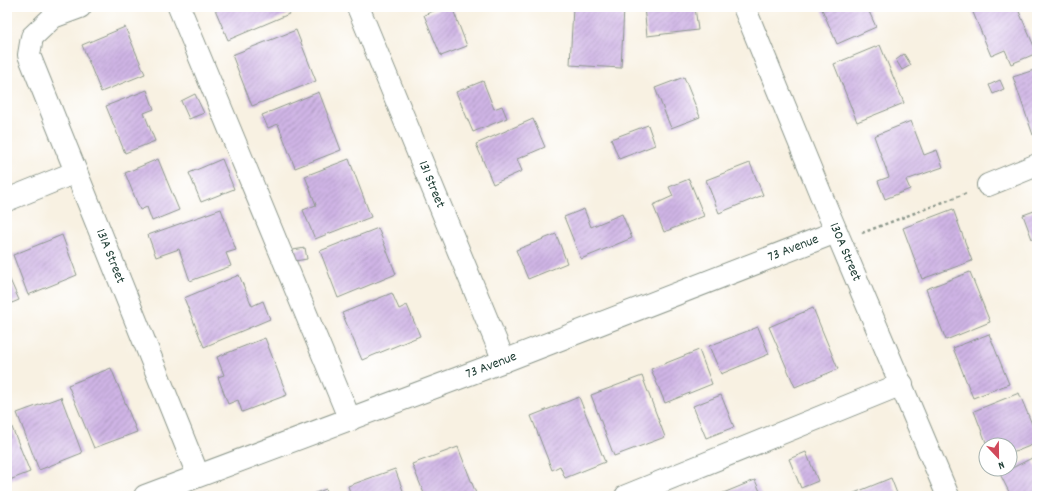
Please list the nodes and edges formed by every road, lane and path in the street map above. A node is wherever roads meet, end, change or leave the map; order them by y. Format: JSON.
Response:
{"nodes":[{"id":1,"x":80,"y":7,"type":"edge"},
{"id":2,"x":180,"y":7,"type":"edge"},
{"id":3,"x":358,"y":7,"type":"edge"},
{"id":4,"x":744,"y":7,"type":"edge"},
{"id":5,"x":1037,"y":166,"type":"edge"},
{"id":6,"x":76,"y":172,"type":"junction"},
{"id":7,"x":988,"y":185,"type":"joint"},
{"id":8,"x":7,"y":200,"type":"edge"},
{"id":9,"x":836,"y":232,"type":"junction"},
{"id":10,"x":859,"y":234,"type":"dead end"},
{"id":11,"x":504,"y":361,"type":"junction"},
{"id":12,"x":902,"y":384,"type":"junction"},
{"id":13,"x":350,"y":420,"type":"junction"},
{"id":14,"x":198,"y":475,"type":"junction"},
{"id":15,"x":145,"y":496,"type":"edge"},
{"id":16,"x":626,"y":496,"type":"edge"},
{"id":17,"x":948,"y":496,"type":"edge"}],
"edges":[{"from":1,"to":6,"type":"street","name":"131A Street"},
{"from":2,"to":13,"type":"street"},
{"from":3,"to":11,"type":"street","name":"131 Street"},
{"from":4,"to":9,"type":"street","name":"130A Street"},
{"from":5,"to":7,"type":"street"},
{"from":6,"to":8,"type":"street"},
{"from":6,"to":14,"type":"street","name":"131A Street"},
{"from":7,"to":10,"type":"path"},
{"from":9,"to":11,"type":"street","name":"73 Avenue"},
{"from":9,"to":12,"type":"street","name":"130A Street"},
{"from":11,"to":13,"type":"street","name":"73 Avenue"},
{"from":12,"to":16,"type":"street"},
{"from":12,"to":17,"type":"street","name":"130A Street"},
{"from":13,"to":14,"type":"street","name":"73 Avenue"},
{"from":14,"to":15,"type":"street","name":"73 Avenue"}]}
